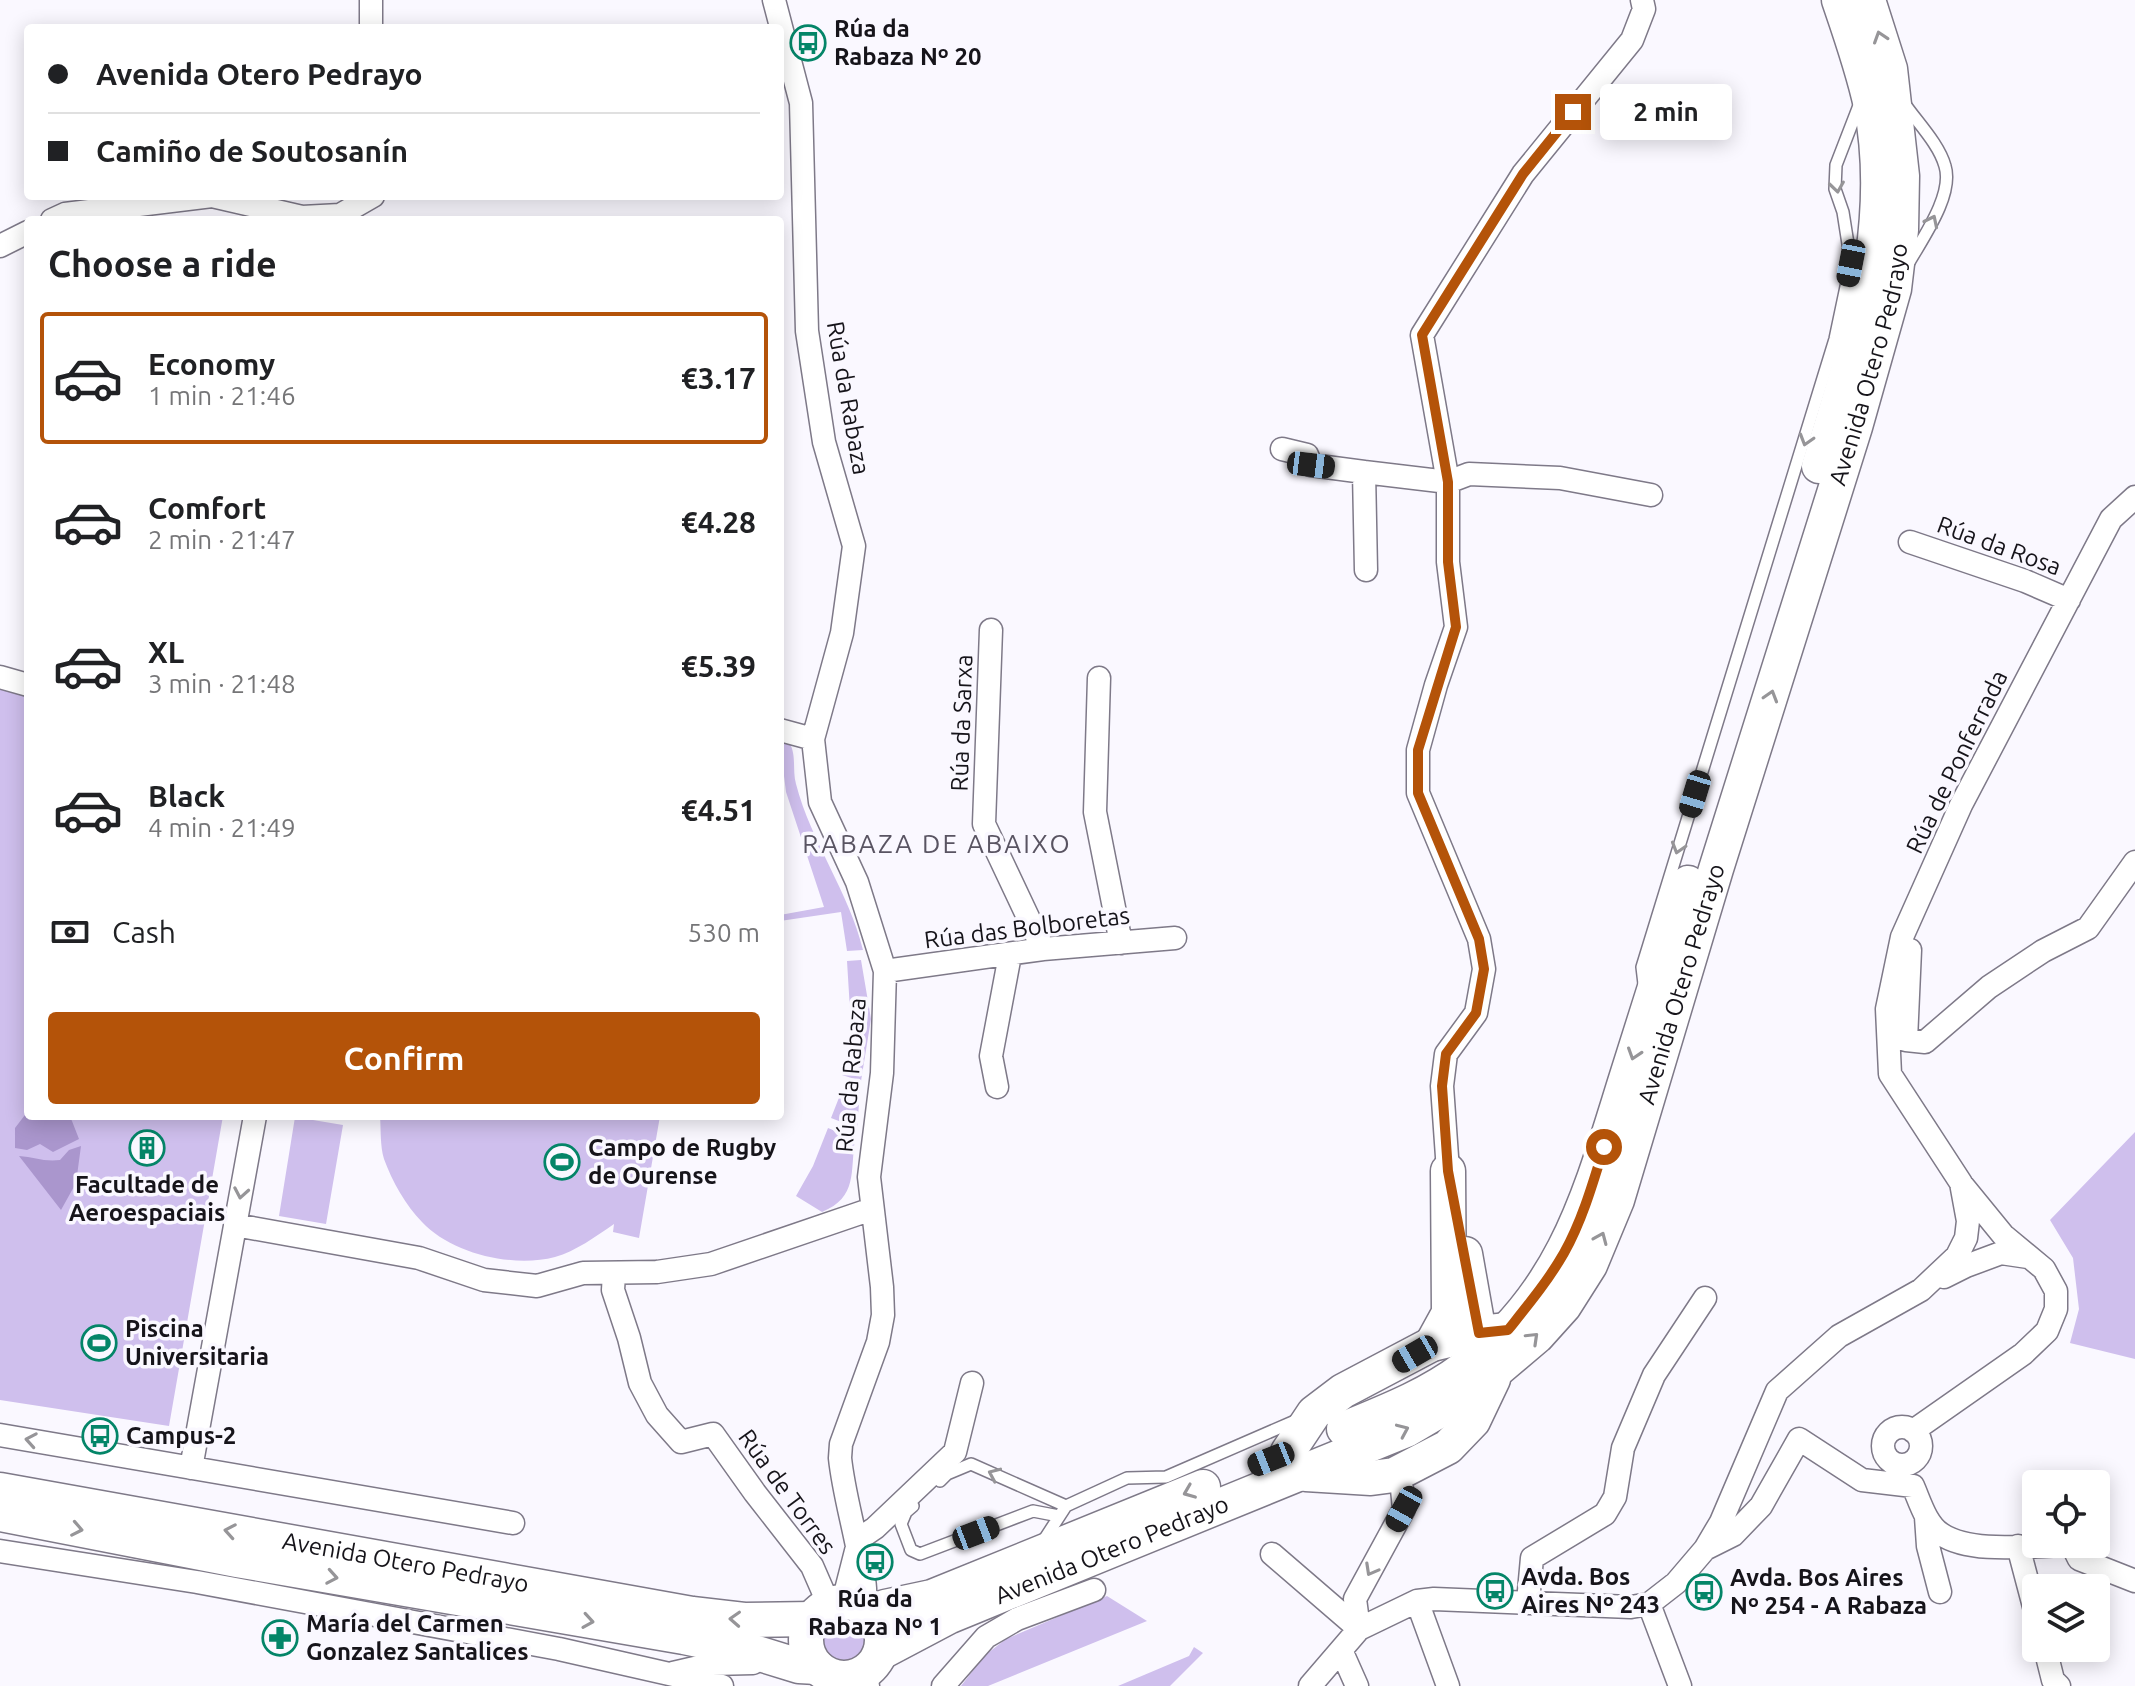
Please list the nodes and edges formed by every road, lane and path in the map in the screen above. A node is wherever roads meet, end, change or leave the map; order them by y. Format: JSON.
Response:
{"nodes":[{"id":1,"x":371,"y":0,"type":"edge"},
{"id":2,"x":774,"y":0,"type":"edge"},
{"id":3,"x":1642,"y":0,"type":"edge"},
{"id":4,"x":1839,"y":0,"type":"edge"},
{"id":5,"x":1868,"y":0,"type":"edge"},
{"id":6,"x":371,"y":24,"type":"edge"},
{"id":7,"x":780,"y":24,"type":"edge"},
{"id":8,"x":784,"y":38,"type":"edge"},
{"id":9,"x":1880,"y":88,"type":"junction"},
{"id":10,"x":1886,"y":135,"type":"junction"},
{"id":11,"x":179,"y":200,"type":"edge"},
{"id":12,"x":229,"y":200,"type":"edge"},
{"id":13,"x":367,"y":200,"type":"edge"},
{"id":14,"x":61,"y":216,"type":"edge"},
{"id":15,"x":298,"y":216,"type":"edge"},
{"id":16,"x":321,"y":216,"type":"edge"},
{"id":17,"x":24,"y":234,"type":"edge"},
{"id":18,"x":0,"y":246,"type":"edge"},
{"id":19,"x":1282,"y":449,"type":"dead end"},
{"id":20,"x":1364,"y":472,"type":"junction"},
{"id":21,"x":1448,"y":482,"type":"junction"},
{"id":22,"x":1651,"y":495,"type":"dead end"},
{"id":23,"x":2135,"y":497,"type":"edge"},
{"id":24,"x":1910,"y":542,"type":"dead end"},
{"id":25,"x":1366,"y":570,"type":"dead end"},
{"id":26,"x":2069,"y":600,"type":"junction"},
{"id":27,"x":991,"y":630,"type":"dead end"},
{"id":28,"x":0,"y":677,"type":"edge"},
{"id":29,"x":1099,"y":678,"type":"dead end"},
{"id":30,"x":24,"y":684,"type":"edge"},
{"id":31,"x":784,"y":731,"type":"edge"},
{"id":32,"x":813,"y":739,"type":"junction"},
{"id":33,"x":2135,"y":862,"type":"edge"},
{"id":34,"x":2127,"y":889,"type":"edge"},
{"id":35,"x":1906,"y":930,"type":"junction"},
{"id":36,"x":1175,"y":938,"type":"dead end"},
{"id":37,"x":1121,"y":943,"type":"junction"},
{"id":38,"x":1043,"y":949,"type":"junction"},
{"id":39,"x":1010,"y":955,"type":"junction"},
{"id":40,"x":885,"y":971,"type":"junction"},
{"id":41,"x":997,"y":1087,"type":"dead end"},
{"id":42,"x":254,"y":1120,"type":"edge"},
{"id":43,"x":1448,"y":1171,"type":"junction"},
{"id":44,"x":1961,"y":1183,"type":"junction"},
{"id":45,"x":872,"y":1209,"type":"junction"},
{"id":46,"x":235,"y":1225,"type":"junction"},
{"id":47,"x":2030,"y":1257,"type":"junction"},
{"id":48,"x":614,"y":1274,"type":"junction"},
{"id":49,"x":1921,"y":1290,"type":"junction"},
{"id":50,"x":1705,"y":1298,"type":"dead end"},
{"id":51,"x":1551,"y":1299,"type":"junction"},
{"id":52,"x":1493,"y":1331,"type":"junction"},
{"id":53,"x":1432,"y":1344,"type":"junction"},
{"id":54,"x":1398,"y":1363,"type":"junction"},
{"id":55,"x":1498,"y":1370,"type":"junction"},
{"id":56,"x":972,"y":1383,"type":"dead end"},
{"id":57,"x":1450,"y":1391,"type":"junction"},
{"id":58,"x":1913,"y":1431,"type":"junction"},
{"id":59,"x":1334,"y":1432,"type":"junction"},
{"id":60,"x":0,"y":1435,"type":"edge"},
{"id":61,"x":1448,"y":1447,"type":"junction"},
{"id":62,"x":1293,"y":1462,"type":"junction"},
{"id":63,"x":191,"y":1468,"type":"junction"},
{"id":64,"x":1910,"y":1475,"type":"junction"},
{"id":65,"x":1383,"y":1476,"type":"junction"},
{"id":66,"x":0,"y":1490,"type":"edge"},
{"id":67,"x":1062,"y":1511,"type":"junction"},
{"id":68,"x":0,"y":1514,"type":"edge"},
{"id":69,"x":1926,"y":1517,"type":"junction"},
{"id":70,"x":513,"y":1523,"type":"dead end"},
{"id":71,"x":856,"y":1544,"type":"junction"},
{"id":72,"x":2018,"y":1546,"type":"junction"},
{"id":73,"x":1705,"y":1549,"type":"junction"},
{"id":74,"x":0,"y":1551,"type":"edge"},
{"id":75,"x":1272,"y":1554,"type":"dead end"},
{"id":76,"x":1034,"y":1555,"type":"junction"},
{"id":77,"x":2025,"y":1574,"type":"edge"},
{"id":78,"x":2135,"y":1581,"type":"edge"},
{"id":79,"x":1094,"y":1590,"type":"dead end"},
{"id":80,"x":1940,"y":1592,"type":"dead end"},
{"id":81,"x":1417,"y":1601,"type":"junction"},
{"id":82,"x":1528,"y":1602,"type":"junction"},
{"id":83,"x":1649,"y":1604,"type":"junction"},
{"id":84,"x":844,"y":1609,"type":"junction"},
{"id":85,"x":1359,"y":1629,"type":"junction"},
{"id":86,"x":1341,"y":1650,"type":"junction"},
{"id":87,"x":773,"y":1657,"type":"junction"},
{"id":88,"x":2048,"y":1662,"type":"edge"},
{"id":89,"x":848,"y":1674,"type":"edge"},
{"id":90,"x":664,"y":1675,"type":"junction"},
{"id":91,"x":722,"y":1686,"type":"edge"},
{"id":92,"x":943,"y":1686,"type":"edge"},
{"id":93,"x":1310,"y":1686,"type":"edge"},
{"id":94,"x":1357,"y":1686,"type":"edge"},
{"id":95,"x":1448,"y":1686,"type":"edge"},
{"id":96,"x":1680,"y":1686,"type":"edge"},
{"id":97,"x":2059,"y":1686,"type":"edge"}],
"edges":[{"from":1,"to":6,"type":"street"},
{"from":2,"to":7,"type":"street","name":"Rúa da Rabaza"},
{"from":3,"to":21,"type":"street"},
{"from":4,"to":9,"type":"main road","name":"Avenida Otero Pedrayo"},
{"from":9,"to":5,"type":"main road","name":"Avenida Otero Pedrayo","one_way":true},
{"from":8,"to":32,"type":"street","name":"Rúa da Rabaza"},
{"from":9,"to":10,"type":"main road","name":"Avenida Otero Pedrayo"},
{"from":9,"to":10,"type":"lane"},
{"from":10,"to":51,"type":"main road","name":"Avenida Otero Pedrayo","one_way":true},
{"from":51,"to":10,"type":"main road","name":"Avenida Otero Pedrayo","one_way":true},
{"from":11,"to":14,"type":"street"},
{"from":12,"to":15,"type":"street"},
{"from":13,"to":16,"type":"street"},
{"from":17,"to":18,"type":"street"},
{"from":19,"to":20,"type":"street"},
{"from":20,"to":21,"type":"street"},
{"from":20,"to":25,"type":"street"},
{"from":21,"to":22,"type":"street"},
{"from":21,"to":43,"type":"street"},
{"from":23,"to":26,"type":"street","name":"Rúa de Ponferrada"},
{"from":24,"to":26,"type":"street","name":"Rúa da Rosa"},
{"from":26,"to":35,"type":"street","name":"Rúa de Ponferrada"},
{"from":27,"to":38,"type":"street","name":"Rúa da Sarxa"},
{"from":28,"to":30,"type":"street"},
{"from":29,"to":37,"type":"street"},
{"from":31,"to":32,"type":"street"},
{"from":32,"to":40,"type":"street","name":"Rúa da Rabaza"},
{"from":33,"to":34,"type":"street"},
{"from":34,"to":35,"type":"street"},
{"from":35,"to":44,"type":"street","name":"Rúa de Ponferrada"},
{"from":36,"to":37,"type":"street","name":"Rúa das Bolboretas"},
{"from":37,"to":38,"type":"street","name":"Rúa das Bolboretas"},
{"from":38,"to":39,"type":"street","name":"Rúa das Bolboretas"},
{"from":39,"to":40,"type":"street","name":"Rúa das Bolboretas"},
{"from":39,"to":41,"type":"street"},
{"from":40,"to":45,"type":"street","name":"Rúa da Rabaza"},
{"from":42,"to":46,"type":"street","one_way":true},
{"from":43,"to":52,"type":"main road"},
{"from":43,"to":53,"type":"main road"},
{"from":44,"to":47,"type":"street"},
{"from":44,"to":49,"type":"street"},
{"from":45,"to":48,"type":"street"},
{"from":45,"to":71,"type":"street","name":"Rúa da Rabaza"},
{"from":46,"to":48,"type":"street"},
{"from":46,"to":63,"type":"street"},
{"from":47,"to":49,"type":"street"},
{"from":47,"to":58,"type":"street"},
{"from":48,"to":84,"type":"street","name":"Rúa de Torres"},
{"from":49,"to":73,"type":"street"},
{"from":50,"to":82,"type":"street"},
{"from":51,"to":52,"type":"main road","name":"Avenida Otero Pedrayo"},
{"from":55,"to":51,"type":"main road","name":"Avenida Otero Pedrayo","one_way":true},
{"from":52,"to":53,"type":"main road"},
{"from":52,"to":57,"type":"main road","name":"Avenida Otero Pedrayo"},
{"from":53,"to":54,"type":"main road"},
{"from":54,"to":57,"type":"main road"},
{"from":54,"to":59,"type":"main road"},
{"from":55,"to":57,"type":"main road","name":"Avenida Otero Pedrayo"},
{"from":55,"to":61,"type":"main road"},
{"from":56,"to":71,"type":"street"},
{"from":57,"to":59,"type":"main road","name":"Avenida Otero Pedrayo"},
{"from":57,"to":61,"type":"main road"},
{"from":58,"to":64,"type":"street"},
{"from":58,"to":64,"type":"street"},
{"from":59,"to":62,"type":"main road"},
{"from":59,"to":62,"type":"main road","name":"Avenida Otero Pedrayo"},
{"from":59,"to":65,"type":"main road"},
{"from":59,"to":67,"type":"lane"},
{"from":63,"to":60,"type":"street","one_way":true},
{"from":61,"to":65,"type":"main road"},
{"from":62,"to":65,"type":"main road"},
{"from":62,"to":76,"type":"main road","name":"Avenida Otero Pedrayo","one_way":true},
{"from":62,"to":89,"type":"main road","name":"Avenida Otero Pedrayo"},
{"from":63,"to":70,"type":"street"},
{"from":64,"to":69,"type":"street"},
{"from":64,"to":73,"type":"street"},
{"from":65,"to":85,"type":"street","one_way":true},
{"from":84,"to":66,"type":"main road","name":"Avenida Otero Pedrayo","one_way":true},
{"from":67,"to":67,"type":"lane","one_way":true},
{"from":67,"to":76,"type":"lane"},
{"from":68,"to":87,"type":"main road","name":"Avenida Otero Pedrayo","one_way":true},
{"from":69,"to":72,"type":"street"},
{"from":69,"to":80,"type":"street"},
{"from":71,"to":84,"type":"street"},
{"from":72,"to":77,"type":"street"},
{"from":72,"to":78,"type":"street"},
{"from":73,"to":83,"type":"street"},
{"from":74,"to":90,"type":"street","name":"Avenida Otero Pedrayo"},
{"from":75,"to":85,"type":"street"},
{"from":76,"to":84,"type":"main road","name":"Avenida Otero Pedrayo"},
{"from":79,"to":92,"type":"street","name":"Avenida Otero Pedrayo"},
{"from":81,"to":82,"type":"street"},
{"from":81,"to":85,"type":"street"},
{"from":81,"to":95,"type":"street"},
{"from":82,"to":83,"type":"street"},
{"from":83,"to":96,"type":"street"},
{"from":84,"to":89,"type":"main road"},
{"from":84,"to":89,"type":"main road"},
{"from":85,"to":86,"type":"street"},
{"from":86,"to":93,"type":"street"},
{"from":86,"to":94,"type":"street"},
{"from":87,"to":89,"type":"main road","name":"Avenida Otero Pedrayo"},
{"from":87,"to":90,"type":"street","name":"Avenida Otero Pedrayo"},
{"from":88,"to":97,"type":"street"},
{"from":90,"to":91,"type":"street","name":"Avenida Otero Pedrayo"}]}
